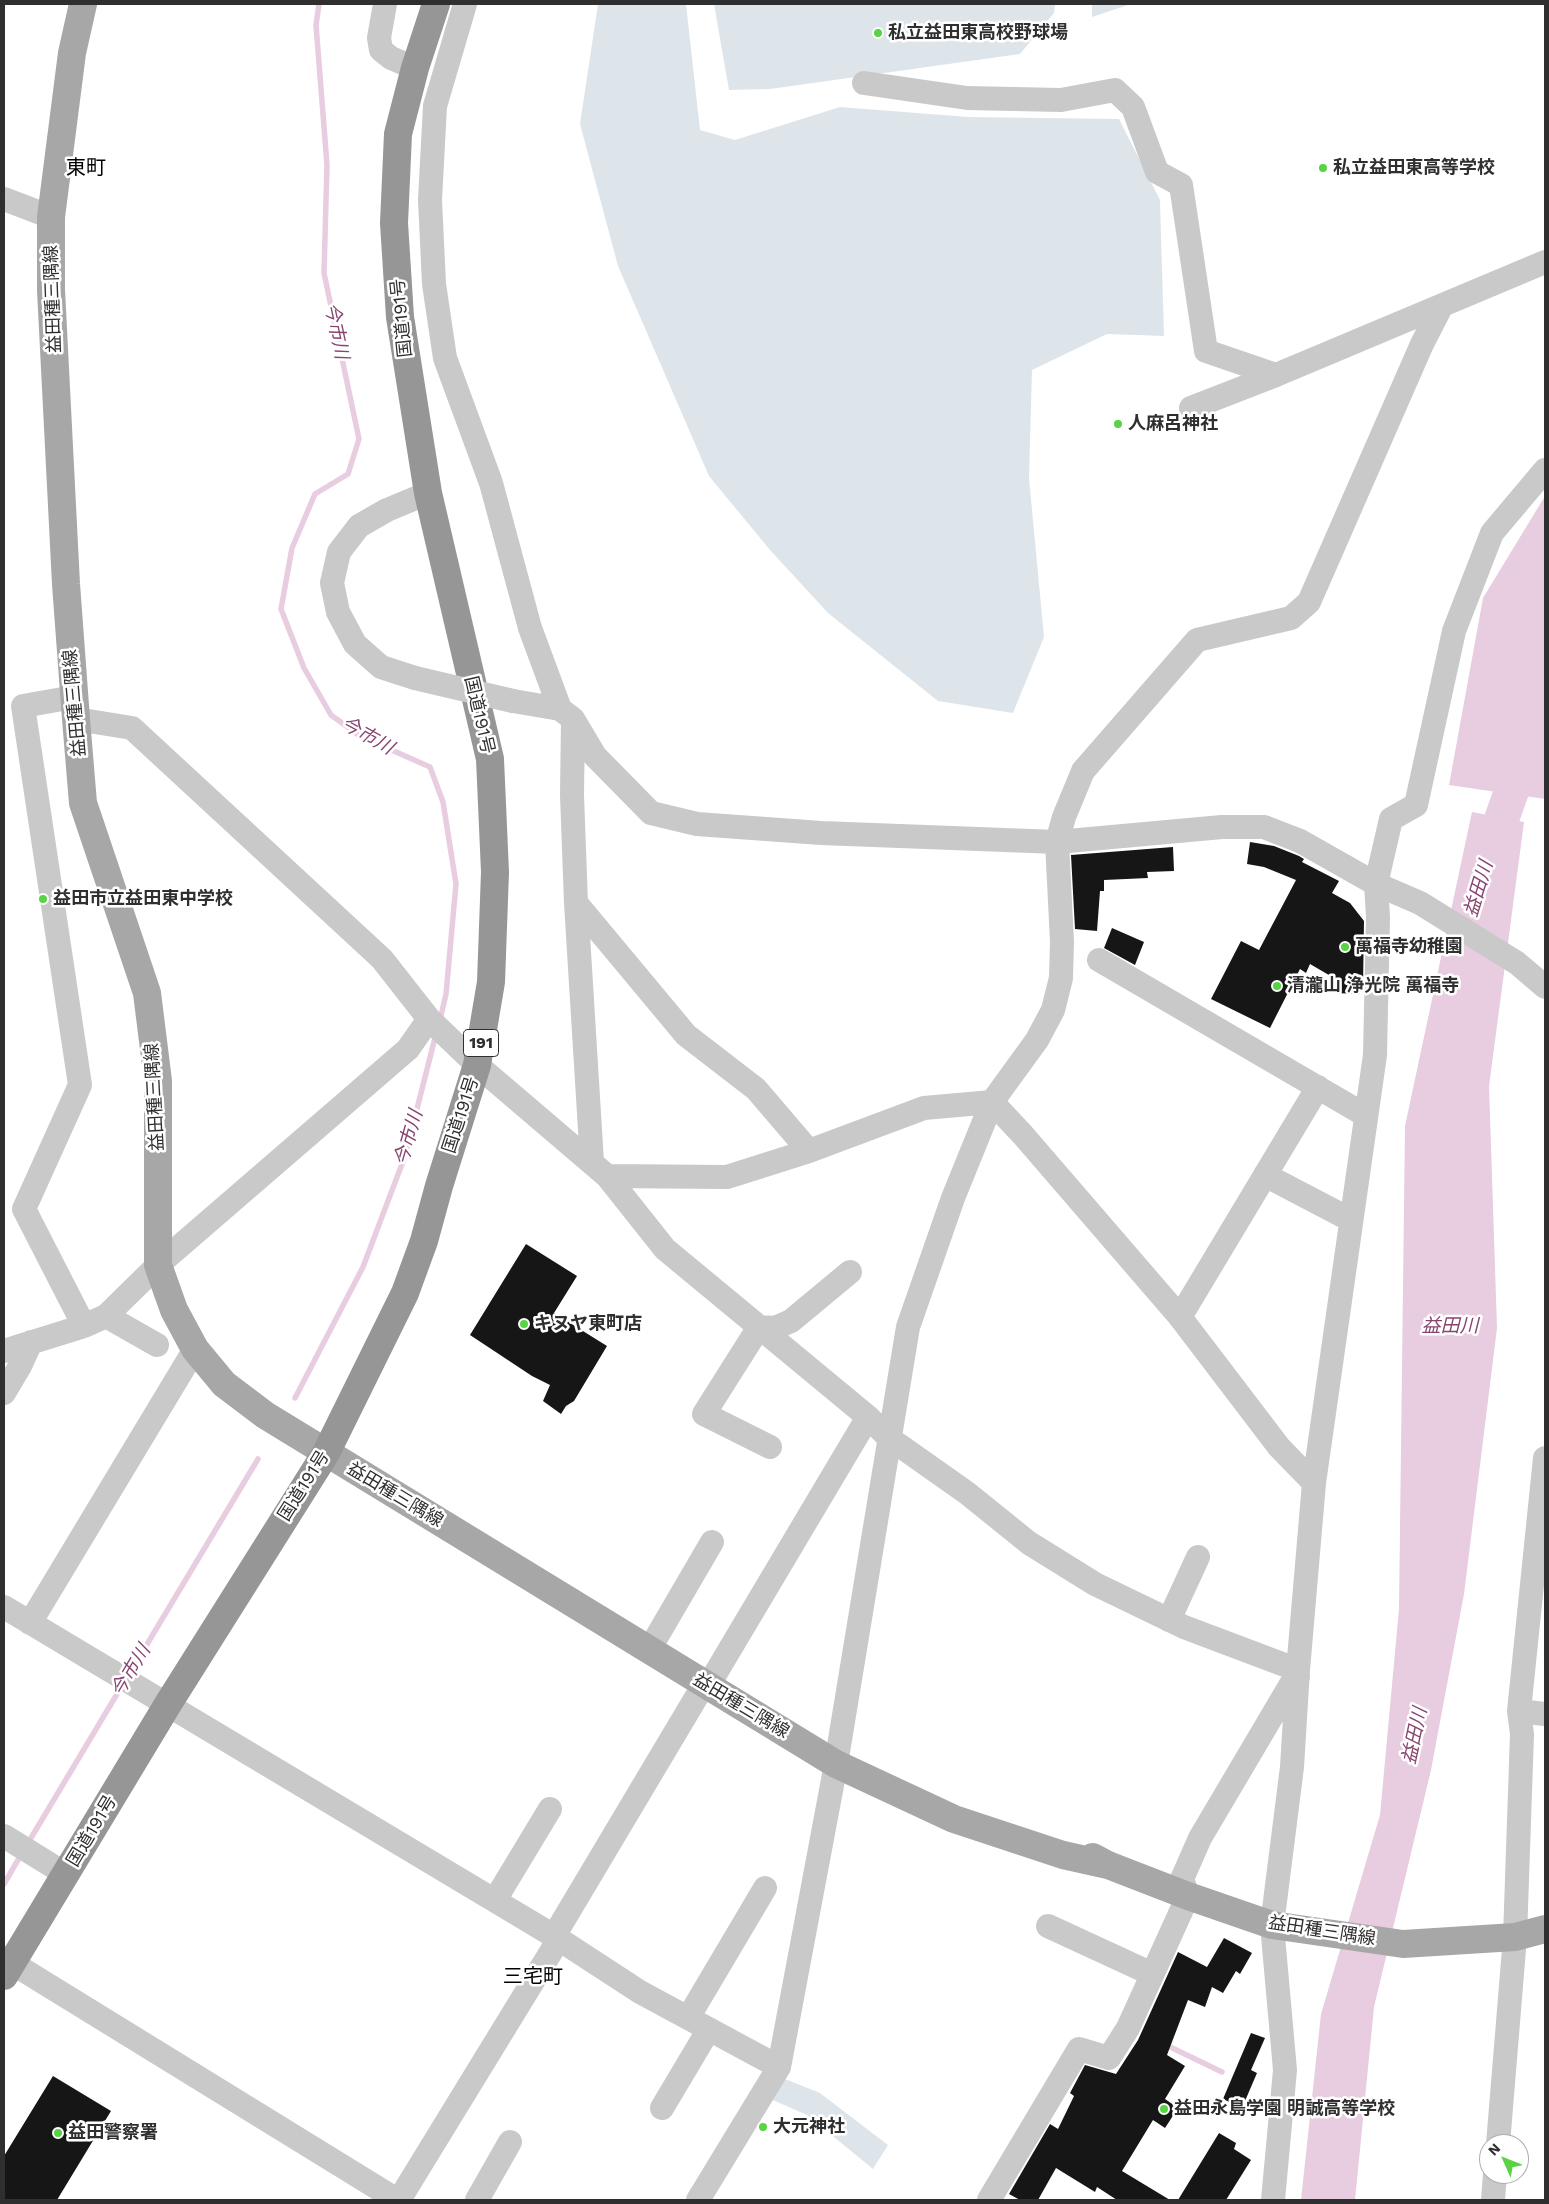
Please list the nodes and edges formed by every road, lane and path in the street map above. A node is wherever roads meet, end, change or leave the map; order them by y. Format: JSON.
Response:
{"nodes":[{"id":1,"x":82,"y":4,"type":"edge"},
{"id":2,"x":386,"y":4,"type":"edge"},
{"id":3,"x":436,"y":4,"type":"edge"},
{"id":4,"x":465,"y":4,"type":"edge"},
{"id":5,"x":415,"y":68,"type":"junction"},
{"id":6,"x":864,"y":83,"type":"dead end"},
{"id":7,"x":4,"y":199,"type":"edge"},
{"id":8,"x":51,"y":218,"type":"junction"},
{"id":9,"x":1545,"y":262,"type":"edge"},
{"id":10,"x":1441,"y":307,"type":"junction"},
{"id":11,"x":1276,"y":375,"type":"junction"},
{"id":12,"x":1191,"y":408,"type":"dead end"},
{"id":13,"x":1545,"y":470,"type":"edge"},
{"id":14,"x":428,"y":493,"type":"junction"},
{"id":15,"x":75,"y":708,"type":"junction"},
{"id":16,"x":566,"y":714,"type":"junction"},
{"id":17,"x":1057,"y":842,"type":"junction"},
{"id":18,"x":1376,"y":884,"type":"junction"},
{"id":19,"x":576,"y":903,"type":"junction"},
{"id":20,"x":1099,"y":960,"type":"dead end"},
{"id":21,"x":1545,"y":986,"type":"edge"},
{"id":22,"x":428,"y":1019,"type":"junction"},
{"id":23,"x":477,"y":1065,"type":"junction"},
{"id":24,"x":1318,"y":1088,"type":"junction"},
{"id":25,"x":992,"y":1102,"type":"junction"},
{"id":26,"x":1365,"y":1115,"type":"junction"},
{"id":27,"x":809,"y":1150,"type":"junction"},
{"id":28,"x":599,"y":1169,"type":"junction"},
{"id":29,"x":1265,"y":1175,"type":"junction"},
{"id":30,"x":1351,"y":1220,"type":"junction"},
{"id":31,"x":158,"y":1265,"type":"junction"},
{"id":32,"x":850,"y":1272,"type":"dead end"},
{"id":33,"x":106,"y":1316,"type":"junction"},
{"id":34,"x":1180,"y":1317,"type":"junction"},
{"id":35,"x":84,"y":1326,"type":"junction"},
{"id":36,"x":759,"y":1327,"type":"junction"},
{"id":37,"x":30,"y":1342,"type":"junction"},
{"id":38,"x":157,"y":1345,"type":"dead end"},
{"id":39,"x":195,"y":1349,"type":"junction"},
{"id":40,"x":4,"y":1351,"type":"edge"},
{"id":41,"x":4,"y":1393,"type":"edge"},
{"id":42,"x":868,"y":1417,"type":"junction"},
{"id":43,"x":889,"y":1438,"type":"junction"},
{"id":44,"x":770,"y":1447,"type":"dead end"},
{"id":45,"x":326,"y":1453,"type":"junction"},
{"id":46,"x":1545,"y":1458,"type":"edge"},
{"id":47,"x":1314,"y":1483,"type":"junction"},
{"id":48,"x":712,"y":1542,"type":"dead end"},
{"id":49,"x":1198,"y":1557,"type":"dead end"},
{"id":50,"x":4,"y":1607,"type":"edge"},
{"id":51,"x":1169,"y":1620,"type":"junction"},
{"id":52,"x":30,"y":1623,"type":"junction"},
{"id":53,"x":649,"y":1650,"type":"junction"},
{"id":54,"x":1298,"y":1673,"type":"junction"},
{"id":55,"x":708,"y":1686,"type":"junction"},
{"id":56,"x":168,"y":1704,"type":"junction"},
{"id":57,"x":1519,"y":1711,"type":"junction"},
{"id":58,"x":1545,"y":1714,"type":"edge"},
{"id":59,"x":836,"y":1764,"type":"junction"},
{"id":60,"x":550,"y":1809,"type":"dead end"},
{"id":61,"x":4,"y":1836,"type":"edge"},
{"id":62,"x":67,"y":1874,"type":"junction"},
{"id":63,"x":765,"y":1888,"type":"dead end"},
{"id":64,"x":1188,"y":1896,"type":"junction"},
{"id":65,"x":495,"y":1900,"type":"junction"},
{"id":66,"x":1272,"y":1925,"type":"junction"},
{"id":67,"x":1048,"y":1926,"type":"dead end"},
{"id":68,"x":1545,"y":1929,"type":"edge"},
{"id":69,"x":554,"y":1936,"type":"junction"},
{"id":70,"x":1508,"y":1937,"type":"junction"},
{"id":71,"x":6,"y":1966,"type":"edge"},
{"id":72,"x":1152,"y":1974,"type":"junction"},
{"id":73,"x":688,"y":2018,"type":"junction"},
{"id":74,"x":709,"y":2029,"type":"junction"},
{"id":75,"x":779,"y":2067,"type":"junction"},
{"id":76,"x":662,"y":2108,"type":"dead end"},
{"id":77,"x":1498,"y":2134,"type":"edge"},
{"id":78,"x":510,"y":2142,"type":"dead end"},
{"id":79,"x":1494,"y":2184,"type":"edge"},
{"id":80,"x":398,"y":2200,"type":"edge"},
{"id":81,"x":477,"y":2200,"type":"edge"},
{"id":82,"x":698,"y":2200,"type":"edge"},
{"id":83,"x":989,"y":2200,"type":"edge"},
{"id":84,"x":1274,"y":2200,"type":"edge"},
{"id":85,"x":1493,"y":2200,"type":"edge"}],
"edges":[{"from":1,"to":8,"type":"main road","name":"益田種三隅線"},
{"from":2,"to":5,"type":"street"},
{"from":3,"to":5,"type":"highway","name":"国道191号","number":"191"},
{"from":4,"to":16,"type":"street"},
{"from":5,"to":14,"type":"highway","name":"国道191号","number":"191"},
{"from":6,"to":11,"type":"street"},
{"from":7,"to":8,"type":"street"},
{"from":8,"to":15,"type":"main road","name":"益田種三隅線"},
{"from":9,"to":10,"type":"street"},
{"from":10,"to":11,"type":"street"},
{"from":10,"to":17,"type":"street"},
{"from":11,"to":12,"type":"street"},
{"from":13,"to":18,"type":"street"},
{"from":14,"to":16,"type":"street","bridge":true},
{"from":14,"to":23,"type":"highway","name":"国道191号","number":"191"},
{"from":15,"to":22,"type":"street"},
{"from":15,"to":31,"type":"main road","name":"益田種三隅線"},
{"from":15,"to":35,"type":"street"},
{"from":16,"to":17,"type":"street"},
{"from":16,"to":19,"type":"street"},
{"from":17,"to":18,"type":"street"},
{"from":17,"to":25,"type":"street"},
{"from":18,"to":21,"type":"street"},
{"from":18,"to":26,"type":"street"},
{"from":19,"to":27,"type":"street"},
{"from":19,"to":28,"type":"street"},
{"from":20,"to":24,"type":"street"},
{"from":22,"to":23,"type":"street"},
{"from":22,"to":31,"type":"street"},
{"from":23,"to":28,"type":"street"},
{"from":23,"to":45,"type":"highway","name":"国道191号","number":"191"},
{"from":24,"to":26,"type":"street"},
{"from":24,"to":29,"type":"street"},
{"from":25,"to":27,"type":"street"},
{"from":25,"to":34,"type":"street"},
{"from":25,"to":43,"type":"street"},
{"from":26,"to":30,"type":"street"},
{"from":27,"to":28,"type":"street"},
{"from":28,"to":36,"type":"street"},
{"from":29,"to":30,"type":"street"},
{"from":29,"to":34,"type":"street"},
{"from":30,"to":47,"type":"street"},
{"from":31,"to":33,"type":"street"},
{"from":31,"to":39,"type":"main road","name":"益田種三隅線"},
{"from":32,"to":36,"type":"street"},
{"from":33,"to":35,"type":"street"},
{"from":33,"to":38,"type":"street"},
{"from":34,"to":47,"type":"street"},
{"from":35,"to":37,"type":"street"},
{"from":36,"to":42,"type":"street"},
{"from":36,"to":44,"type":"street"},
{"from":37,"to":40,"type":"street"},
{"from":37,"to":41,"type":"street"},
{"from":39,"to":45,"type":"main road","name":"益田種三隅線"},
{"from":39,"to":52,"type":"street"},
{"from":42,"to":43,"type":"street"},
{"from":42,"to":55,"type":"street"},
{"from":43,"to":51,"type":"street"},
{"from":43,"to":59,"type":"street"},
{"from":45,"to":53,"type":"main road","name":"益田種三隅線"},
{"from":45,"to":56,"type":"highway","name":"国道191号","number":"191"},
{"from":46,"to":57,"type":"street"},
{"from":47,"to":54,"type":"street"},
{"from":48,"to":53,"type":"street"},
{"from":49,"to":51,"type":"street"},
{"from":50,"to":52,"type":"street"},
{"from":51,"to":54,"type":"street"},
{"from":52,"to":56,"type":"street"},
{"from":53,"to":55,"type":"main road","name":"益田種三隅線"},
{"from":54,"to":64,"type":"street"},
{"from":54,"to":66,"type":"street"},
{"from":55,"to":59,"type":"main road","name":"益田種三隅線"},
{"from":55,"to":69,"type":"street"},
{"from":56,"to":62,"type":"highway","name":"国道191号","number":"191"},
{"from":56,"to":65,"type":"street"},
{"from":57,"to":58,"type":"street"},
{"from":57,"to":70,"type":"street"},
{"from":59,"to":64,"type":"main road","name":"益田種三隅線"},
{"from":59,"to":75,"type":"street"},
{"from":60,"to":65,"type":"street"},
{"from":61,"to":62,"type":"street"},
{"from":62,"to":71,"type":"highway","name":"国道191号","number":"191"},
{"from":63,"to":73,"type":"street"},
{"from":64,"to":66,"type":"main road","name":"益田種三隅線"},
{"from":64,"to":72,"type":"street"},
{"from":65,"to":69,"type":"street"},
{"from":66,"to":70,"type":"main road","name":"益田種三隅線"},
{"from":66,"to":84,"type":"street"},
{"from":67,"to":72,"type":"street"},
{"from":68,"to":70,"type":"main road","name":"益田種三隅線"},
{"from":69,"to":73,"type":"street"},
{"from":69,"to":80,"type":"street"},
{"from":70,"to":77,"type":"street"},
{"from":71,"to":80,"type":"street"},
{"from":72,"to":83,"type":"street"},
{"from":73,"to":74,"type":"street"},
{"from":74,"to":75,"type":"street"},
{"from":74,"to":76,"type":"street"},
{"from":75,"to":82,"type":"street"},
{"from":78,"to":81,"type":"street"},
{"from":79,"to":85,"type":"street"}]}
